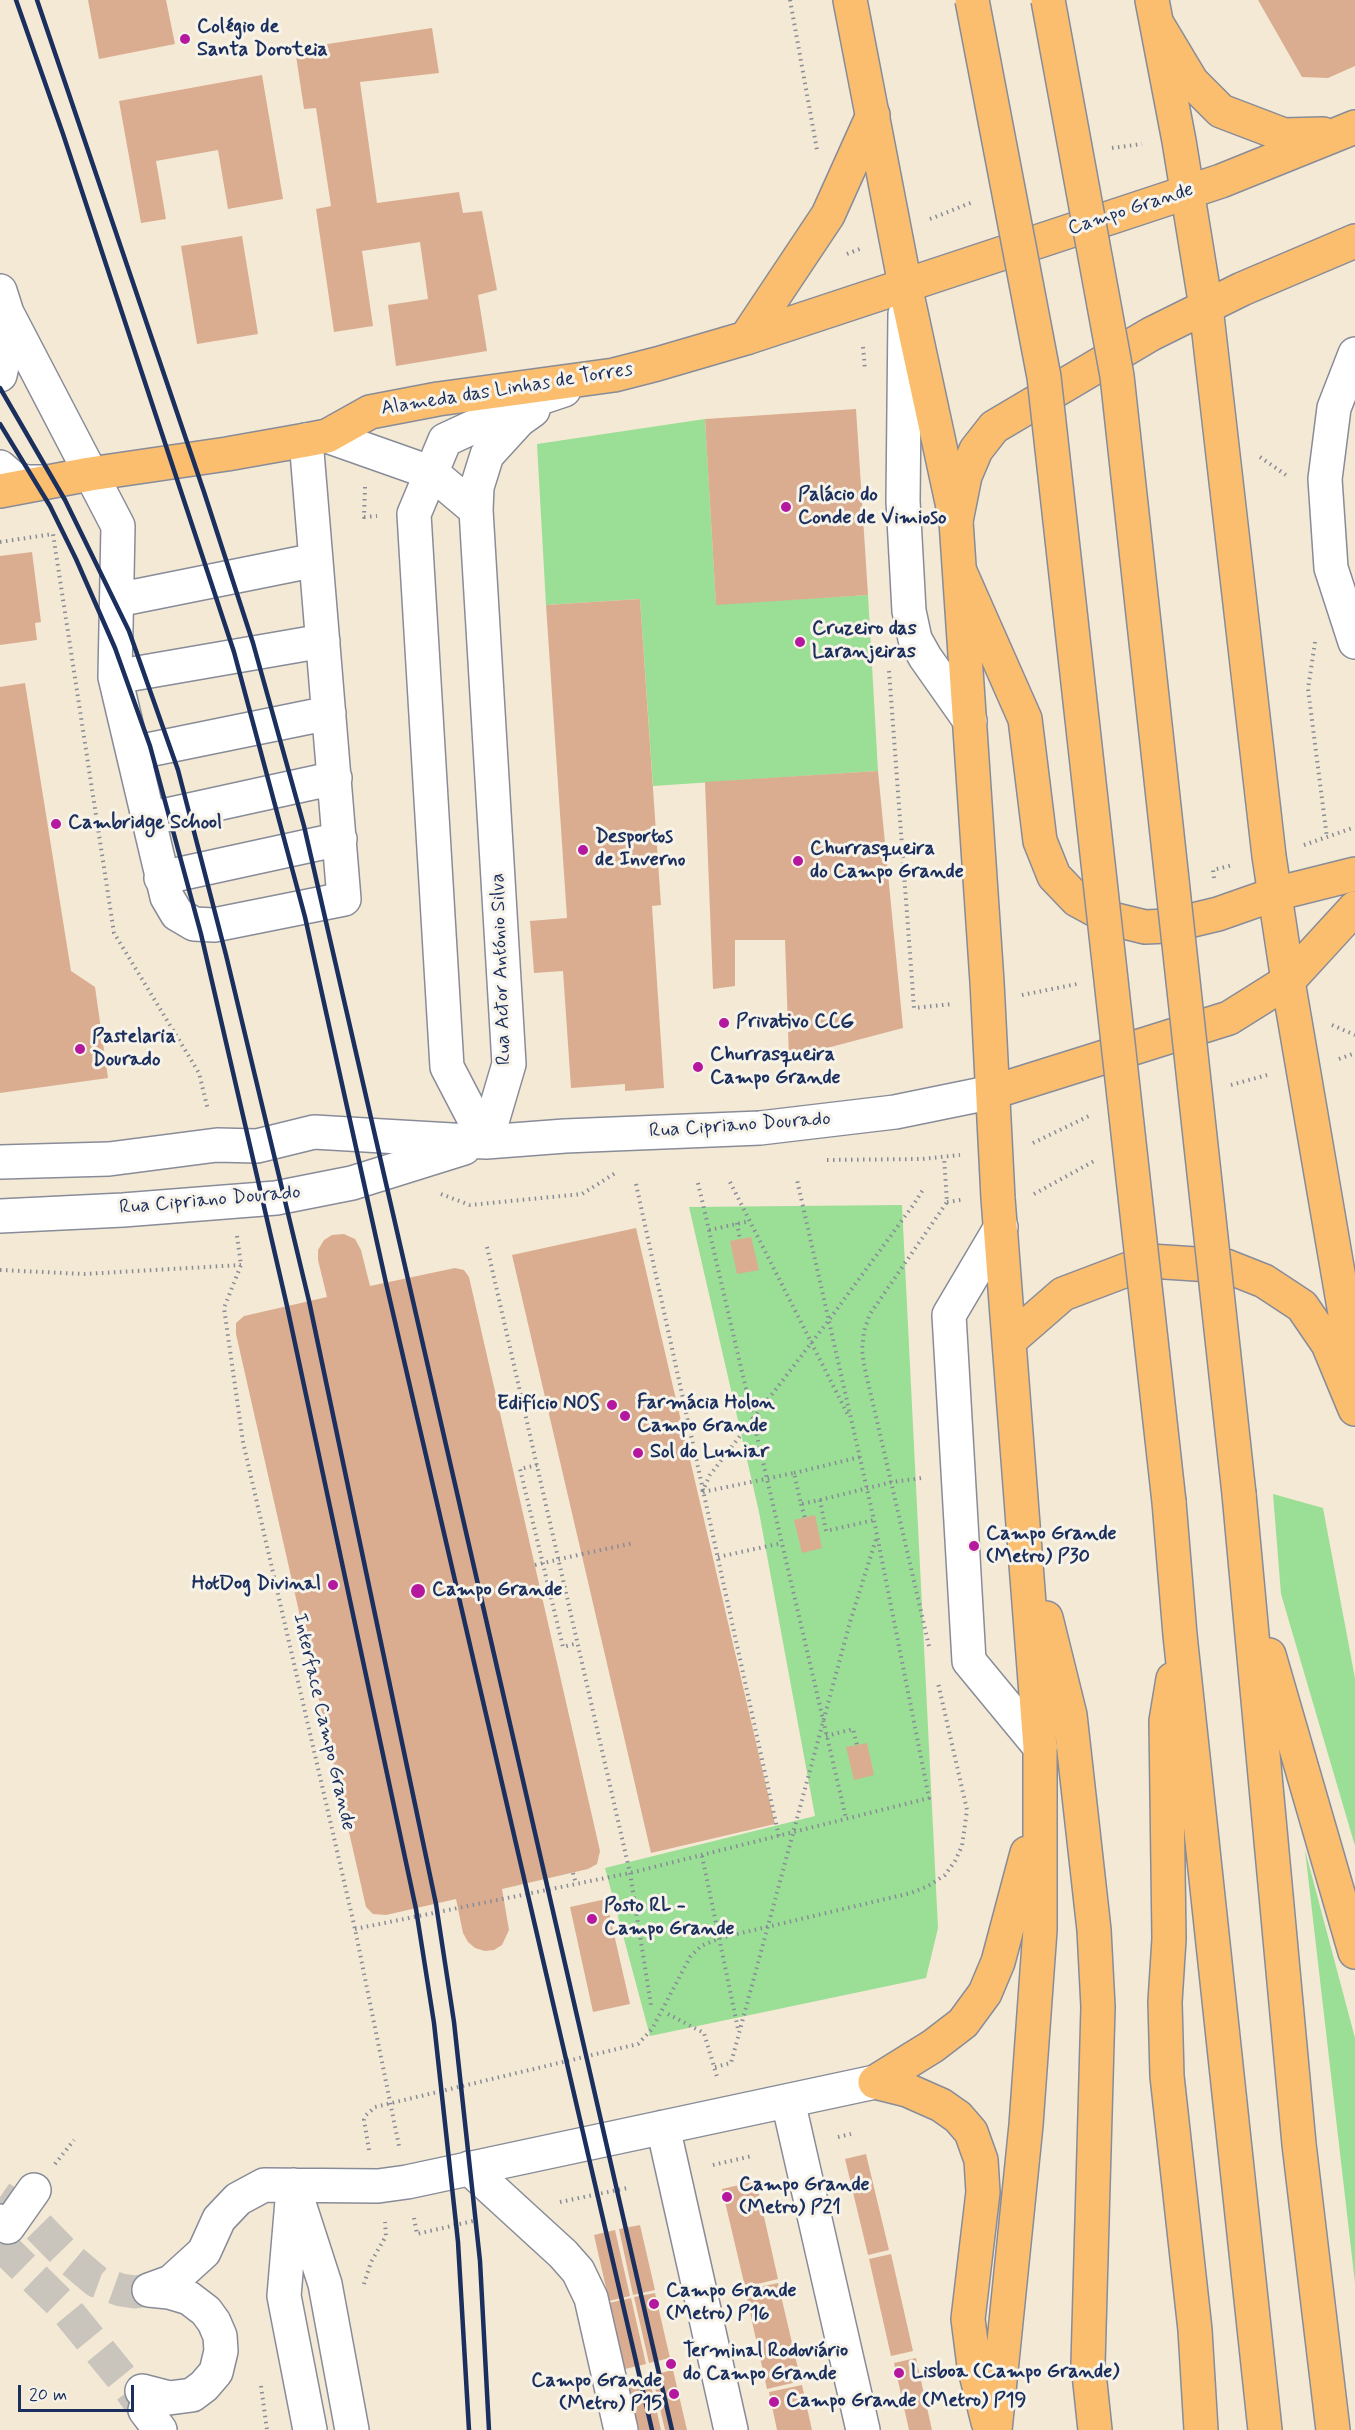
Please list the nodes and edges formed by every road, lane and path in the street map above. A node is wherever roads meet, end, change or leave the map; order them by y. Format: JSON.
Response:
{"nodes":[{"id":1,"x":790,"y":0,"type":"edge"},
{"id":2,"x":850,"y":0,"type":"edge"},
{"id":3,"x":972,"y":0,"type":"edge"},
{"id":4,"x":1047,"y":0,"type":"edge"},
{"id":5,"x":1153,"y":11,"type":"edge"},
{"id":6,"x":873,"y":116,"type":"junction"},
{"id":7,"x":1348,"y":130,"type":"edge"},
{"id":8,"x":818,"y":156,"type":"dead end"},
{"id":9,"x":1187,"y":192,"type":"junction"},
{"id":10,"x":1355,"y":241,"type":"edge"},
{"id":11,"x":905,"y":285,"type":"junction"},
{"id":12,"x":4,"y":302,"type":"edge"},
{"id":13,"x":1206,"y":307,"type":"junction"},
{"id":14,"x":746,"y":338,"type":"junction"},
{"id":15,"x":863,"y":347,"type":"dead end"},
{"id":16,"x":1355,"y":354,"type":"edge"},
{"id":17,"x":0,"y":375,"type":"edge"},
{"id":18,"x":614,"y":375,"type":"junction"},
{"id":19,"x":866,"y":378,"type":"dead end"},
{"id":20,"x":316,"y":438,"type":"junction"},
{"id":21,"x":1259,"y":456,"type":"dead end"},
{"id":22,"x":0,"y":467,"type":"edge"},
{"id":23,"x":432,"y":472,"type":"junction"},
{"id":24,"x":90,"y":474,"type":"junction"},
{"id":25,"x":46,"y":482,"type":"junction"},
{"id":26,"x":1287,"y":487,"type":"dead end"},
{"id":27,"x":0,"y":491,"type":"edge"},
{"id":28,"x":476,"y":510,"type":"junction"},
{"id":29,"x":956,"y":521,"type":"junction"},
{"id":30,"x":0,"y":542,"type":"edge"},
{"id":31,"x":316,"y":560,"type":"junction"},
{"id":32,"x":960,"y":572,"type":"junction"},
{"id":33,"x":117,"y":600,"type":"junction"},
{"id":34,"x":1316,"y":638,"type":"dead end"},
{"id":35,"x":323,"y":640,"type":"junction"},
{"id":36,"x":1355,"y":642,"type":"edge"},
{"id":37,"x":888,"y":665,"type":"dead end"},
{"id":38,"x":115,"y":676,"type":"junction"},
{"id":39,"x":330,"y":712,"type":"junction"},
{"id":40,"x":970,"y":721,"type":"junction"},
{"id":41,"x":133,"y":753,"type":"junction"},
{"id":42,"x":334,"y":778,"type":"junction"},
{"id":43,"x":148,"y":819,"type":"junction"},
{"id":44,"x":1355,"y":827,"type":"edge"},
{"id":45,"x":1327,"y":838,"type":"junction"},
{"id":46,"x":340,"y":839,"type":"junction"},
{"id":47,"x":1269,"y":856,"type":"junction"},
{"id":48,"x":1355,"y":874,"type":"edge"},
{"id":49,"x":161,"y":878,"type":"junction"},
{"id":50,"x":1275,"y":894,"type":"junction"},
{"id":51,"x":1355,"y":908,"type":"edge"},
{"id":52,"x":1288,"y":981,"type":"junction"},
{"id":53,"x":914,"y":1008,"type":"dead end"},
{"id":54,"x":199,"y":1072,"type":"dead end"},
{"id":55,"x":993,"y":1092,"type":"junction"},
{"id":56,"x":486,"y":1142,"type":"junction"},
{"id":57,"x":823,"y":1160,"type":"dead end"},
{"id":58,"x":0,"y":1162,"type":"edge"},
{"id":59,"x":620,"y":1171,"type":"dead end"},
{"id":60,"x":797,"y":1180,"type":"dead end"},
{"id":61,"x":730,"y":1182,"type":"dead end"},
{"id":62,"x":698,"y":1183,"type":"dead end"},
{"id":63,"x":636,"y":1184,"type":"dead end"},
{"id":64,"x":924,"y":1188,"type":"dead end"},
{"id":65,"x":435,"y":1192,"type":"dead end"},
{"id":66,"x":0,"y":1216,"type":"edge"},
{"id":67,"x":750,"y":1221,"type":"junction"},
{"id":68,"x":737,"y":1223,"type":"junction"},
{"id":69,"x":1001,"y":1227,"type":"junction"},
{"id":70,"x":709,"y":1230,"type":"junction"},
{"id":71,"x":245,"y":1235,"type":"dead end"},
{"id":72,"x":227,"y":1237,"type":"dead end"},
{"id":73,"x":740,"y":1239,"type":"dead end"},
{"id":74,"x":487,"y":1247,"type":"dead end"},
{"id":75,"x":241,"y":1265,"type":"dead end"},
{"id":76,"x":0,"y":1270,"type":"edge"},
{"id":77,"x":224,"y":1308,"type":"dead end"},
{"id":78,"x":829,"y":1320,"type":"junction"},
{"id":79,"x":1009,"y":1341,"type":"junction"},
{"id":80,"x":811,"y":1343,"type":"junction"},
{"id":81,"x":1355,"y":1372,"type":"edge"},
{"id":82,"x":1355,"y":1409,"type":"edge"},
{"id":83,"x":753,"y":1419,"type":"junction"},
{"id":84,"x":852,"y":1424,"type":"junction"},
{"id":85,"x":860,"y":1457,"type":"junction"},
{"id":86,"x":537,"y":1465,"type":"junction"},
{"id":87,"x":794,"y":1473,"type":"junction"},
{"id":88,"x":766,"y":1477,"type":"junction"},
{"id":89,"x":928,"y":1478,"type":"dead end"},
{"id":90,"x":891,"y":1482,"type":"junction"},
{"id":91,"x":867,"y":1489,"type":"junction"},
{"id":92,"x":702,"y":1492,"type":"junction"},
{"id":93,"x":820,"y":1500,"type":"junction"},
{"id":94,"x":801,"y":1504,"type":"junction"},
{"id":95,"x":805,"y":1518,"type":"dead end"},
{"id":96,"x":874,"y":1520,"type":"junction"},
{"id":97,"x":877,"y":1535,"type":"junction"},
{"id":98,"x":1024,"y":1535,"type":"junction"},
{"id":99,"x":634,"y":1542,"type":"dead end"},
{"id":100,"x":782,"y":1543,"type":"junction"},
{"id":101,"x":718,"y":1557,"type":"junction"},
{"id":102,"x":543,"y":1563,"type":"junction"},
{"id":103,"x":535,"y":1565,"type":"dead end"},
{"id":104,"x":1248,"y":1581,"type":"junction"},
{"id":105,"x":1180,"y":1635,"type":"junction"},
{"id":106,"x":578,"y":1643,"type":"junction"},
{"id":107,"x":930,"y":1649,"type":"dead end"},
{"id":108,"x":935,"y":1672,"type":"dead end"},
{"id":109,"x":823,"y":1721,"type":"junction"},
{"id":110,"x":826,"y":1736,"type":"junction"},
{"id":111,"x":857,"y":1745,"type":"dead end"},
{"id":112,"x":1040,"y":1746,"type":"junction"},
{"id":113,"x":1041,"y":1795,"type":"junction"},
{"id":114,"x":846,"y":1818,"type":"junction"},
{"id":115,"x":792,"y":1834,"type":"junction"},
{"id":116,"x":779,"y":1837,"type":"junction"},
{"id":117,"x":702,"y":1856,"type":"junction"},
{"id":118,"x":573,"y":1873,"type":"dead end"},
{"id":119,"x":630,"y":1874,"type":"junction"},
{"id":120,"x":576,"y":1884,"type":"junction"},
{"id":121,"x":766,"y":1927,"type":"junction"},
{"id":122,"x":356,"y":1929,"type":"junction"},
{"id":123,"x":720,"y":1938,"type":"junction"},
{"id":124,"x":1355,"y":1952,"type":"edge"},
{"id":125,"x":651,"y":2005,"type":"dead end"},
{"id":126,"x":668,"y":2014,"type":"dead end"},
{"id":127,"x":739,"y":2033,"type":"junction"},
{"id":128,"x":875,"y":2082,"type":"junction"},
{"id":129,"x":788,"y":2101,"type":"junction"},
{"id":130,"x":663,"y":2127,"type":"junction"},
{"id":131,"x":851,"y":2134,"type":"dead end"},
{"id":132,"x":838,"y":2137,"type":"dead end"},
{"id":133,"x":400,"y":2149,"type":"dead end"},
{"id":134,"x":752,"y":2157,"type":"dead end"},
{"id":135,"x":714,"y":2165,"type":"dead end"},
{"id":136,"x":469,"y":2168,"type":"junction"},
{"id":137,"x":293,"y":2185,"type":"junction"},
{"id":138,"x":627,"y":2188,"type":"dead end"},
{"id":139,"x":34,"y":2190,"type":"dead end"},
{"id":140,"x":556,"y":2203,"type":"dead end"},
{"id":141,"x":413,"y":2212,"type":"dead end"},
{"id":142,"x":476,"y":2220,"type":"dead end"},
{"id":143,"x":0,"y":2221,"type":"edge"},
{"id":144,"x":149,"y":2410,"type":"edge"},
{"id":145,"x":310,"y":2430,"type":"edge"},
{"id":146,"x":352,"y":2430,"type":"edge"},
{"id":147,"x":621,"y":2430,"type":"edge"},
{"id":148,"x":731,"y":2430,"type":"edge"},
{"id":149,"x":863,"y":2430,"type":"edge"},
{"id":150,"x":990,"y":2430,"type":"edge"},
{"id":151,"x":995,"y":2430,"type":"edge"},
{"id":152,"x":1095,"y":2430,"type":"edge"},
{"id":153,"x":1201,"y":2430,"type":"edge"},
{"id":154,"x":1265,"y":2430,"type":"edge"},
{"id":155,"x":1333,"y":2430,"type":"edge"}],
"edges":[{"from":1,"to":8,"type":"path"},
{"from":2,"to":6,"type":"main road"},
{"from":3,"to":105,"type":"main road","bridge":true},
{"from":4,"to":104,"type":"main road","bridge":true},
{"from":5,"to":7,"type":"main road"},
{"from":5,"to":9,"type":"main road"},
{"from":6,"to":11,"type":"main road"},
{"from":6,"to":14,"type":"main road"},
{"from":7,"to":9,"type":"main road","name":"Campo Grande"},
{"from":9,"to":11,"type":"main road","name":"Campo Grande"},
{"from":9,"to":13,"type":"main road"},
{"from":10,"to":13,"type":"main road"},
{"from":11,"to":14,"type":"main road","name":"Alameda das Linhas de Torres"},
{"from":11,"to":29,"type":"main road"},
{"from":11,"to":40,"type":"street"},
{"from":12,"to":17,"type":"street"},
{"from":12,"to":24,"type":"street"},
{"from":13,"to":29,"type":"main road"},
{"from":13,"to":47,"type":"main road"},
{"from":14,"to":18,"type":"main road","name":"Alameda das Linhas de Torres"},
{"from":15,"to":19,"type":"path"},
{"from":16,"to":36,"type":"street"},
{"from":18,"to":20,"type":"main road","name":"Alameda das Linhas de Torres"},
{"from":18,"to":23,"type":"street"},
{"from":18,"to":28,"type":"street","name":"Rua Actor António Silva"},
{"from":20,"to":23,"type":"street"},
{"from":20,"to":24,"type":"main road","name":"Alameda das Linhas de Torres"},
{"from":20,"to":31,"type":"street"},
{"from":21,"to":26,"type":"path"},
{"from":22,"to":25,"type":"street"},
{"from":23,"to":28,"type":"street"},
{"from":23,"to":56,"type":"street"},
{"from":24,"to":25,"type":"main road","name":"Alameda das Linhas de Torres"},
{"from":24,"to":33,"type":"street"},
{"from":25,"to":27,"type":"main road","name":"Alameda das Linhas de Torres"},
{"from":28,"to":56,"type":"street","name":"Rua Actor António Silva"},
{"from":29,"to":32,"type":"main road"},
{"from":30,"to":54,"type":"path"},
{"from":31,"to":33,"type":"street"},
{"from":31,"to":35,"type":"street"},
{"from":32,"to":40,"type":"main road"},
{"from":32,"to":50,"type":"main road"},
{"from":33,"to":38,"type":"street"},
{"from":34,"to":45,"type":"path"},
{"from":35,"to":38,"type":"street"},
{"from":35,"to":39,"type":"street"},
{"from":37,"to":53,"type":"path"},
{"from":38,"to":41,"type":"street"},
{"from":39,"to":41,"type":"street"},
{"from":39,"to":42,"type":"street"},
{"from":40,"to":55,"type":"main road"},
{"from":41,"to":43,"type":"street"},
{"from":42,"to":43,"type":"street"},
{"from":42,"to":46,"type":"street"},
{"from":43,"to":49,"type":"street"},
{"from":44,"to":45,"type":"path"},
{"from":45,"to":47,"type":"path"},
{"from":46,"to":49,"type":"street"},
{"from":46,"to":49,"type":"street"},
{"from":47,"to":50,"type":"main road"},
{"from":48,"to":50,"type":"main road"},
{"from":50,"to":52,"type":"main road"},
{"from":51,"to":52,"type":"main road"},
{"from":52,"to":55,"type":"main road"},
{"from":52,"to":81,"type":"main road"},
{"from":55,"to":56,"type":"street","name":"Rua Cipriano Dourado"},
{"from":55,"to":69,"type":"main road"},
{"from":56,"to":58,"type":"street","name":"Rua Cipriano Dourado"},
{"from":56,"to":66,"type":"street","name":"Rua Cipriano Dourado"},
{"from":57,"to":90,"type":"path"},
{"from":59,"to":65,"type":"path"},
{"from":60,"to":78,"type":"path"},
{"from":61,"to":67,"type":"path"},
{"from":62,"to":70,"type":"path"},
{"from":63,"to":92,"type":"path"},
{"from":64,"to":78,"type":"path"},
{"from":67,"to":68,"type":"path"},
{"from":67,"to":80,"type":"path"},
{"from":68,"to":70,"type":"path"},
{"from":68,"to":73,"type":"path"},
{"from":69,"to":79,"type":"main road"},
{"from":69,"to":112,"type":"street"},
{"from":70,"to":83,"type":"path"},
{"from":71,"to":72,"type":"path"},
{"from":74,"to":86,"type":"path"},
{"from":75,"to":76,"type":"path"},
{"from":77,"to":122,"type":"path","name":"Interface Campo Grande"},
{"from":78,"to":80,"type":"path"},
{"from":78,"to":84,"type":"path"},
{"from":79,"to":82,"type":"main road"},
{"from":79,"to":98,"type":"main road"},
{"from":80,"to":83,"type":"path"},
{"from":80,"to":84,"type":"path"},
{"from":83,"to":88,"type":"path"},
{"from":83,"to":92,"type":"path"},
{"from":84,"to":85,"type":"path"},
{"from":85,"to":87,"type":"path"},
{"from":85,"to":91,"type":"path"},
{"from":86,"to":102,"type":"path"},
{"from":86,"to":106,"type":"path"},
{"from":87,"to":88,"type":"path"},
{"from":87,"to":94,"type":"path"},
{"from":88,"to":92,"type":"path"},
{"from":88,"to":100,"type":"path"},
{"from":89,"to":90,"type":"path"},
{"from":90,"to":91,"type":"path"},
{"from":90,"to":107,"type":"path"},
{"from":91,"to":93,"type":"path"},
{"from":91,"to":96,"type":"path"},
{"from":92,"to":101,"type":"path"},
{"from":93,"to":94,"type":"path"},
{"from":93,"to":96,"type":"path"},
{"from":94,"to":95,"type":"path"},
{"from":96,"to":97,"type":"path"},
{"from":97,"to":109,"type":"path"},
{"from":97,"to":114,"type":"path"},
{"from":98,"to":112,"type":"main road"},
{"from":98,"to":152,"type":"main road"},
{"from":99,"to":102,"type":"path","bridge":true},
{"from":100,"to":101,"type":"path"},
{"from":100,"to":109,"type":"path"},
{"from":101,"to":116,"type":"path"},
{"from":102,"to":103,"type":"path","bridge":true},
{"from":102,"to":106,"type":"path"},
{"from":104,"to":124,"type":"main road"},
{"from":104,"to":155,"type":"main road"},
{"from":105,"to":153,"type":"main road"},
{"from":105,"to":154,"type":"main road"},
{"from":106,"to":119,"type":"path"},
{"from":108,"to":121,"type":"path"},
{"from":109,"to":110,"type":"path"},
{"from":109,"to":115,"type":"path"},
{"from":110,"to":111,"type":"path"},
{"from":110,"to":114,"type":"path"},
{"from":112,"to":113,"type":"main road"},
{"from":113,"to":128,"type":"main road"},
{"from":113,"to":151,"type":"main road"},
{"from":114,"to":115,"type":"path"},
{"from":115,"to":116,"type":"path"},
{"from":115,"to":121,"type":"path"},
{"from":116,"to":117,"type":"path"},
{"from":117,"to":119,"type":"path"},
{"from":117,"to":123,"type":"path"},
{"from":118,"to":120,"type":"path"},
{"from":119,"to":120,"type":"path"},
{"from":119,"to":125,"type":"path"},
{"from":120,"to":122,"type":"path"},
{"from":121,"to":123,"type":"path"},
{"from":121,"to":127,"type":"path"},
{"from":122,"to":133,"type":"path","name":"Interface Campo Grande"},
{"from":123,"to":127,"type":"path"},
{"from":126,"to":127,"type":"path"},
{"from":128,"to":129,"type":"street"},
{"from":128,"to":150,"type":"main road"},
{"from":129,"to":130,"type":"street"},
{"from":129,"to":149,"type":"street"},
{"from":130,"to":136,"type":"street"},
{"from":130,"to":148,"type":"street"},
{"from":131,"to":132,"type":"path"},
{"from":134,"to":135,"type":"path"},
{"from":136,"to":137,"type":"street"},
{"from":136,"to":147,"type":"street"},
{"from":137,"to":144,"type":"street"},
{"from":137,"to":145,"type":"street"},
{"from":137,"to":146,"type":"street"},
{"from":138,"to":140,"type":"path"},
{"from":139,"to":143,"type":"street"},
{"from":141,"to":142,"type":"path"}]}
